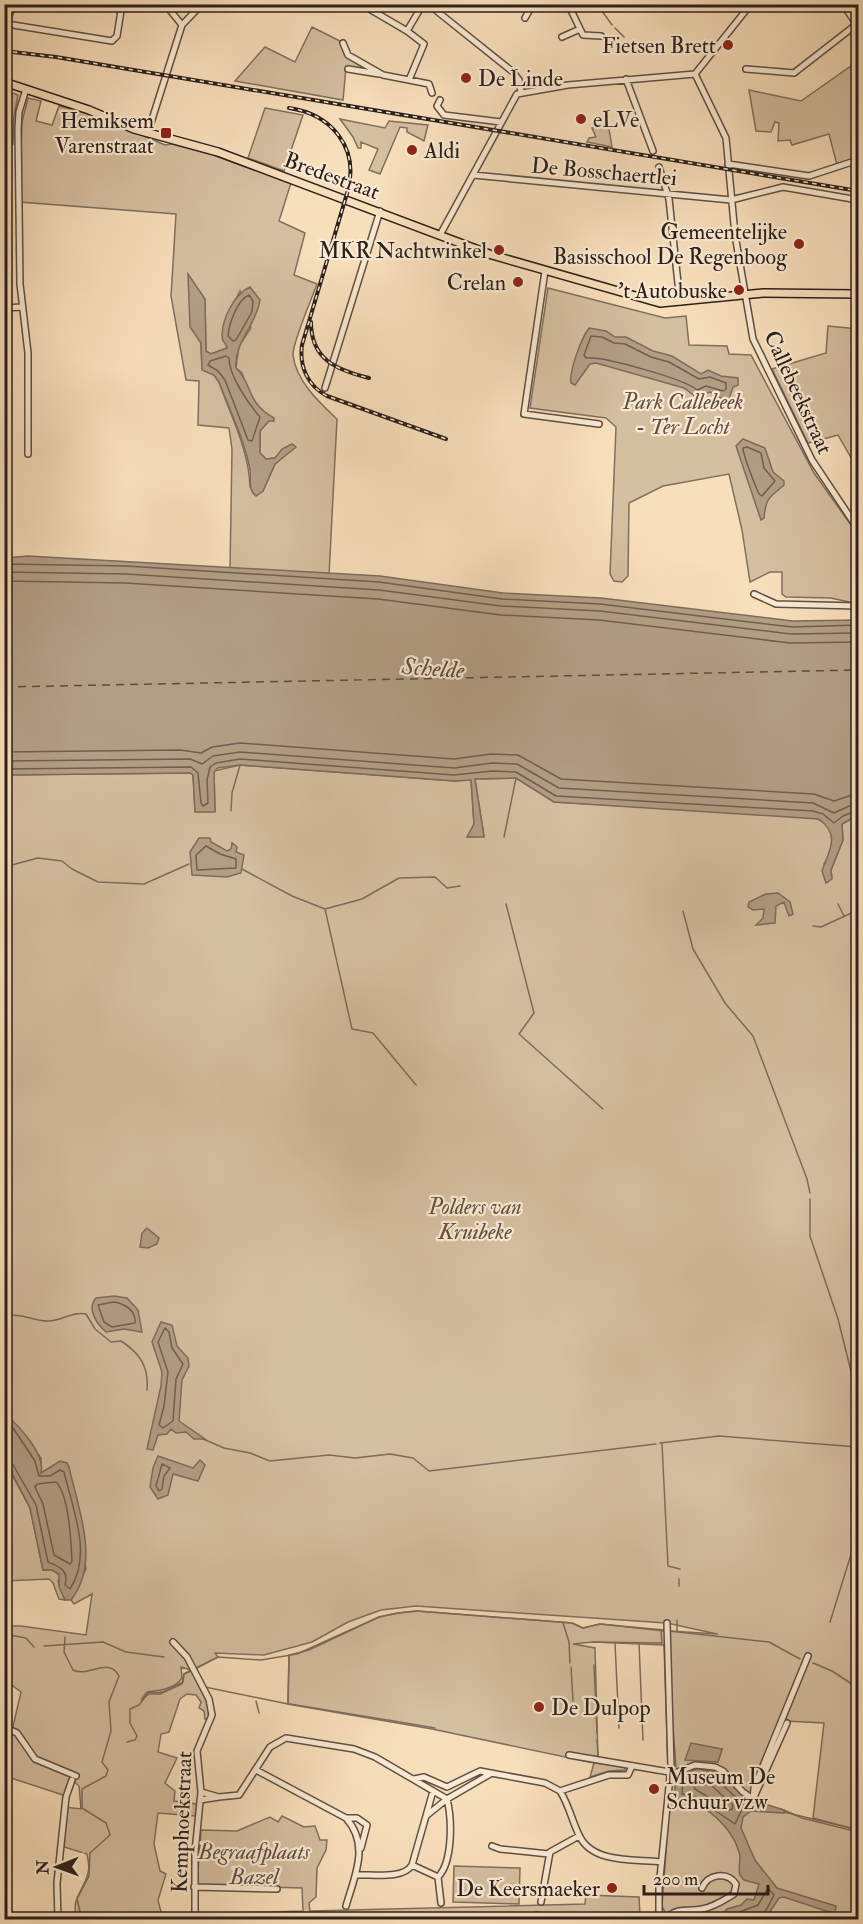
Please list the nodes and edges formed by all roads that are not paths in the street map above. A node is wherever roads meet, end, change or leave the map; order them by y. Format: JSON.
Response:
{"nodes":[{"id":1,"x":13,"y":4,"type":"edge"},
{"id":2,"x":122,"y":4,"type":"edge"},
{"id":3,"x":165,"y":4,"type":"edge"},
{"id":4,"x":201,"y":4,"type":"edge"},
{"id":5,"x":361,"y":4,"type":"edge"},
{"id":6,"x":423,"y":4,"type":"edge"},
{"id":7,"x":428,"y":4,"type":"edge"},
{"id":8,"x":533,"y":4,"type":"edge"},
{"id":9,"x":568,"y":4,"type":"edge"},
{"id":10,"x":750,"y":4,"type":"edge"},
{"id":11,"x":843,"y":4,"type":"edge"},
{"id":12,"x":525,"y":18,"type":"dead end"},
{"id":13,"x":7,"y":24,"type":"junction"},
{"id":14,"x":182,"y":25,"type":"junction"},
{"id":15,"x":858,"y":26,"type":"edge"},
{"id":16,"x":580,"y":29,"type":"junction"},
{"id":17,"x":4,"y":31,"type":"edge"},
{"id":18,"x":408,"y":31,"type":"junction"},
{"id":19,"x":601,"y":36,"type":"dead end"},
{"id":20,"x":562,"y":37,"type":"dead end"},
{"id":21,"x":343,"y":44,"type":"dead end"},
{"id":22,"x":348,"y":69,"type":"dead end"},
{"id":23,"x":746,"y":69,"type":"dead end"},
{"id":24,"x":695,"y":74,"type":"junction"},
{"id":25,"x":383,"y":75,"type":"junction"},
{"id":26,"x":626,"y":79,"type":"junction"},
{"id":27,"x":409,"y":80,"type":"junction"},
{"id":28,"x":4,"y":82,"type":"edge"},
{"id":29,"x":26,"y":89,"type":"junction"},
{"id":30,"x":521,"y":92,"type":"junction"},
{"id":31,"x":432,"y":93,"type":"dead end"},
{"id":32,"x":440,"y":100,"type":"dead end"},
{"id":33,"x":89,"y":110,"type":"junction"},
{"id":34,"x":501,"y":122,"type":"junction"},
{"id":35,"x":149,"y":129,"type":"junction"},
{"id":36,"x":212,"y":150,"type":"junction"},
{"id":37,"x":653,"y":151,"type":"dead end"},
{"id":38,"x":858,"y":160,"type":"edge"},
{"id":39,"x":728,"y":164,"type":"junction"},
{"id":40,"x":659,"y":167,"type":"dead end"},
{"id":41,"x":473,"y":175,"type":"junction"},
{"id":42,"x":668,"y":194,"type":"junction"},
{"id":43,"x":731,"y":200,"type":"junction"},
{"id":44,"x":858,"y":200,"type":"edge"},
{"id":45,"x":380,"y":212,"type":"junction"},
{"id":46,"x":440,"y":235,"type":"junction"},
{"id":47,"x":545,"y":271,"type":"junction"},
{"id":48,"x":744,"y":294,"type":"junction"},
{"id":49,"x":858,"y":294,"type":"edge"},
{"id":50,"x":680,"y":302,"type":"junction"},
{"id":51,"x":22,"y":307,"type":"junction"},
{"id":52,"x":4,"y":308,"type":"edge"},
{"id":53,"x":325,"y":388,"type":"dead end"},
{"id":54,"x":599,"y":424,"type":"dead end"},
{"id":55,"x":28,"y":454,"type":"dead end"},
{"id":56,"x":858,"y":528,"type":"edge"},
{"id":57,"x":754,"y":594,"type":"dead end"},
{"id":58,"x":858,"y":606,"type":"edge"},
{"id":59,"x":667,"y":1623,"type":"dead end"},
{"id":60,"x":173,"y":1642,"type":"dead end"},
{"id":61,"x":808,"y":1656,"type":"dead end"},
{"id":62,"x":787,"y":1723,"type":"dead end"},
{"id":63,"x":4,"y":1727,"type":"edge"},
{"id":64,"x":569,"y":1755,"type":"dead end"},
{"id":65,"x":632,"y":1766,"type":"junction"},
{"id":66,"x":256,"y":1770,"type":"junction"},
{"id":67,"x":670,"y":1773,"type":"junction"},
{"id":68,"x":490,"y":1774,"type":"junction"},
{"id":69,"x":414,"y":1779,"type":"junction"},
{"id":70,"x":433,"y":1791,"type":"junction"},
{"id":71,"x":561,"y":1791,"type":"junction"},
{"id":72,"x":201,"y":1792,"type":"junction"},
{"id":73,"x":219,"y":1797,"type":"junction"},
{"id":74,"x":447,"y":1799,"type":"junction"},
{"id":75,"x":753,"y":1799,"type":"junction"},
{"id":76,"x":200,"y":1800,"type":"junction"},
{"id":77,"x":426,"y":1816,"type":"junction"},
{"id":78,"x":346,"y":1818,"type":"junction"},
{"id":79,"x":579,"y":1836,"type":"junction"},
{"id":80,"x":492,"y":1846,"type":"dead end"},
{"id":81,"x":361,"y":1850,"type":"junction"},
{"id":82,"x":549,"y":1854,"type":"junction"},
{"id":83,"x":661,"y":1862,"type":"junction"},
{"id":84,"x":412,"y":1865,"type":"junction"},
{"id":85,"x":356,"y":1875,"type":"junction"},
{"id":86,"x":438,"y":1878,"type":"junction"},
{"id":87,"x":195,"y":1887,"type":"junction"},
{"id":88,"x":702,"y":1888,"type":"dead end"},
{"id":89,"x":277,"y":1889,"type":"dead end"},
{"id":90,"x":541,"y":1902,"type":"dead end"},
{"id":91,"x":441,"y":1903,"type":"dead end"},
{"id":92,"x":346,"y":1906,"type":"dead end"},
{"id":93,"x":666,"y":1919,"type":"edge"},
{"id":94,"x":57,"y":1920,"type":"edge"},
{"id":95,"x":195,"y":1920,"type":"edge"}],
"edges":[{"from":1,"to":13,"type":"street"},
{"from":2,"to":13,"type":"street"},
{"from":3,"to":14,"type":"street"},
{"from":4,"to":14,"type":"street"},
{"from":5,"to":18,"type":"street"},
{"from":6,"to":18,"type":"street"},
{"from":7,"to":30,"type":"street"},
{"from":8,"to":12,"type":"street"},
{"from":9,"to":16,"type":"street"},
{"from":10,"to":24,"type":"street"},
{"from":11,"to":15,"type":"street"},
{"from":13,"to":17,"type":"street"},
{"from":14,"to":35,"type":"street"},
{"from":15,"to":23,"type":"street"},
{"from":16,"to":19,"type":"street"},
{"from":16,"to":20,"type":"street"},
{"from":18,"to":27,"type":"street"},
{"from":21,"to":25,"type":"street"},
{"from":22,"to":25,"type":"street"},
{"from":24,"to":26,"type":"street"},
{"from":24,"to":39,"type":"street","name":"Callebeekstraat"},
{"from":25,"to":27,"type":"street"},
{"from":26,"to":30,"type":"street"},
{"from":26,"to":37,"type":"street"},
{"from":27,"to":31,"type":"street"},
{"from":28,"to":29,"type":"main road","name":"Bredestraat"},
{"from":29,"to":33,"type":"main road","name":"Bredestraat"},
{"from":29,"to":51,"type":"street"},
{"from":30,"to":34,"type":"street"},
{"from":32,"to":34,"type":"street"},
{"from":33,"to":35,"type":"main road","name":"Bredestraat"},
{"from":33,"to":36,"type":"main road","name":"Bredestraat"},
{"from":34,"to":41,"type":"street"},
{"from":35,"to":36,"type":"main road","name":"Bredestraat"},
{"from":36,"to":45,"type":"main road","name":"Bredestraat"},
{"from":38,"to":39,"type":"street"},
{"from":39,"to":43,"type":"street","name":"Callebeekstraat"},
{"from":40,"to":42,"type":"street"},
{"from":41,"to":42,"type":"street","name":"De Bosschaertlei"},
{"from":41,"to":46,"type":"street"},
{"from":42,"to":43,"type":"street","name":"De Bosschaertlei"},
{"from":42,"to":50,"type":"street"},
{"from":43,"to":44,"type":"street","name":"De Bosschaertlei"},
{"from":43,"to":48,"type":"street","name":"Callebeekstraat"},
{"from":45,"to":46,"type":"main road","name":"Bredestraat"},
{"from":45,"to":53,"type":"street"},
{"from":46,"to":47,"type":"main road","name":"Bredestraat"},
{"from":47,"to":50,"type":"main road","name":"Bredestraat"},
{"from":47,"to":54,"type":"street"},
{"from":48,"to":49,"type":"main road","name":"Bredestraat"},
{"from":48,"to":50,"type":"main road","name":"Bredestraat"},
{"from":48,"to":56,"type":"street","name":"Callebeekstraat"},
{"from":51,"to":52,"type":"street"},
{"from":51,"to":55,"type":"street"},
{"from":57,"to":58,"type":"street"},
{"from":59,"to":67,"type":"street"},
{"from":60,"to":72,"type":"street","name":"Kemphoekstraat"},
{"from":61,"to":75,"type":"street"},
{"from":62,"to":75,"type":"street"},
{"from":63,"to":94,"type":"street"},
{"from":64,"to":65,"type":"street"},
{"from":65,"to":67,"type":"street"},
{"from":65,"to":71,"type":"street"},
{"from":66,"to":69,"type":"street"},
{"from":66,"to":73,"type":"street"},
{"from":66,"to":78,"type":"street"},
{"from":67,"to":75,"type":"street"},
{"from":67,"to":83,"type":"street"},
{"from":68,"to":69,"type":"street"},
{"from":68,"to":71,"type":"street"},
{"from":68,"to":74,"type":"street"},
{"from":69,"to":70,"type":"street"},
{"from":70,"to":74,"type":"street"},
{"from":70,"to":77,"type":"street"},
{"from":71,"to":79,"type":"street"},
{"from":72,"to":73,"type":"street"},
{"from":72,"to":76,"type":"street","name":"Kemphoekstraat"},
{"from":73,"to":76,"type":"street"},
{"from":74,"to":77,"type":"street"},
{"from":74,"to":86,"type":"street"},
{"from":76,"to":87,"type":"street","name":"Kemphoekstraat"},
{"from":77,"to":84,"type":"street"},
{"from":78,"to":81,"type":"street"},
{"from":78,"to":81,"type":"street"},
{"from":79,"to":82,"type":"street"},
{"from":79,"to":83,"type":"street"},
{"from":80,"to":82,"type":"street"},
{"from":81,"to":85,"type":"street"},
{"from":82,"to":90,"type":"street"},
{"from":83,"to":93,"type":"street"},
{"from":84,"to":85,"type":"street"},
{"from":84,"to":86,"type":"street"},
{"from":85,"to":92,"type":"street"},
{"from":86,"to":91,"type":"street"},
{"from":87,"to":89,"type":"street"},
{"from":87,"to":95,"type":"street","name":"Kemphoekstraat"},
{"from":88,"to":93,"type":"street"}]}
